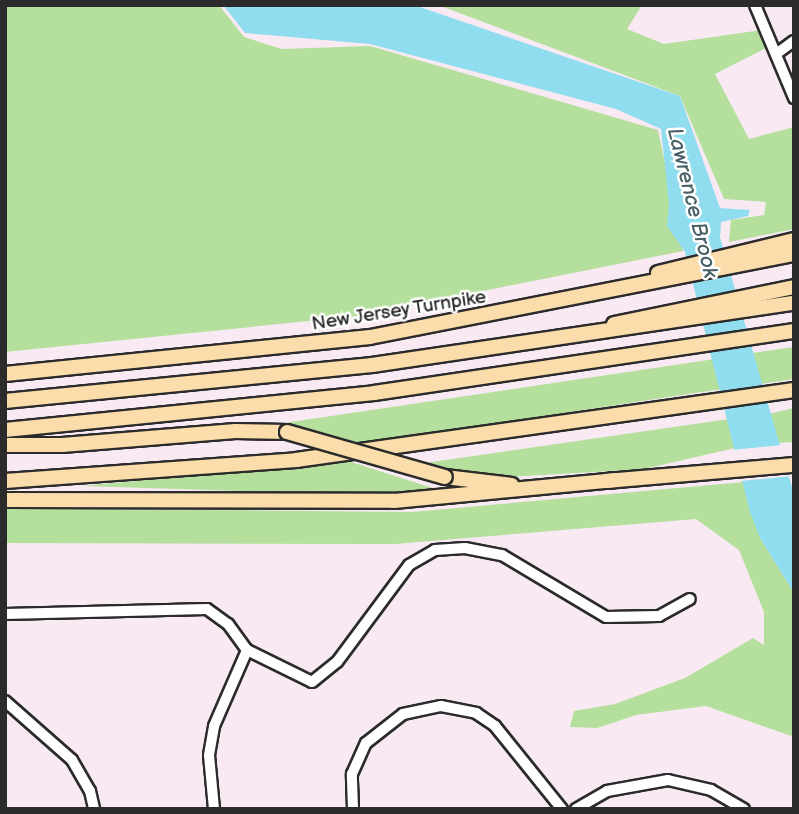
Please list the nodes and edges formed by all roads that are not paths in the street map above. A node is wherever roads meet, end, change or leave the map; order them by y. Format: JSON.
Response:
{"nodes":[{"id":1,"x":755,"y":5,"type":"edge"},
{"id":2,"x":794,"y":41,"type":"edge"},
{"id":3,"x":776,"y":54,"type":"junction"},
{"id":4,"x":794,"y":99,"type":"edge"},
{"id":5,"x":794,"y":240,"type":"edge"},
{"id":6,"x":794,"y":254,"type":"edge"},
{"id":7,"x":752,"y":256,"type":"junction"},
{"id":8,"x":794,"y":287,"type":"edge"},
{"id":9,"x":764,"y":300,"type":"junction"},
{"id":10,"x":794,"y":303,"type":"edge"},
{"id":11,"x":794,"y":331,"type":"edge"},
{"id":12,"x":5,"y":374,"type":"edge"},
{"id":13,"x":792,"y":390,"type":"edge"},
{"id":14,"x":5,"y":401,"type":"edge"},
{"id":15,"x":5,"y":430,"type":"edge"},
{"id":16,"x":5,"y":445,"type":"edge"},
{"id":17,"x":794,"y":465,"type":"edge"},
{"id":18,"x":615,"y":480,"type":"junction"},
{"id":19,"x":5,"y":481,"type":"edge"},
{"id":20,"x":5,"y":500,"type":"edge"},
{"id":21,"x":690,"y":599,"type":"dead end"},
{"id":22,"x":5,"y":614,"type":"edge"},
{"id":23,"x":247,"y":650,"type":"junction"},
{"id":24,"x":5,"y":701,"type":"edge"},
{"id":25,"x":94,"y":809,"type":"edge"},
{"id":26,"x":214,"y":809,"type":"edge"},
{"id":27,"x":353,"y":809,"type":"edge"},
{"id":28,"x":562,"y":809,"type":"edge"},
{"id":29,"x":576,"y":809,"type":"edge"},
{"id":30,"x":744,"y":809,"type":"edge"}],
"edges":[{"from":1,"to":3,"type":"street"},
{"from":2,"to":3,"type":"street"},
{"from":3,"to":4,"type":"street"},
{"from":5,"to":7,"type":"highway"},
{"from":6,"to":7,"type":"highway"},
{"from":7,"to":12,"type":"highway","name":"New Jersey Turnpike"},
{"from":8,"to":9,"type":"highway"},
{"from":9,"to":10,"type":"highway"},
{"from":9,"to":14,"type":"highway"},
{"from":11,"to":15,"type":"highway"},
{"from":13,"to":19,"type":"highway"},
{"from":16,"to":18,"type":"highway","bridge":true},
{"from":17,"to":18,"type":"highway"},
{"from":18,"to":20,"type":"highway"},
{"from":21,"to":23,"type":"street"},
{"from":22,"to":23,"type":"street"},
{"from":23,"to":26,"type":"street"},
{"from":24,"to":25,"type":"street"},
{"from":27,"to":28,"type":"street"},
{"from":29,"to":30,"type":"street"}]}
